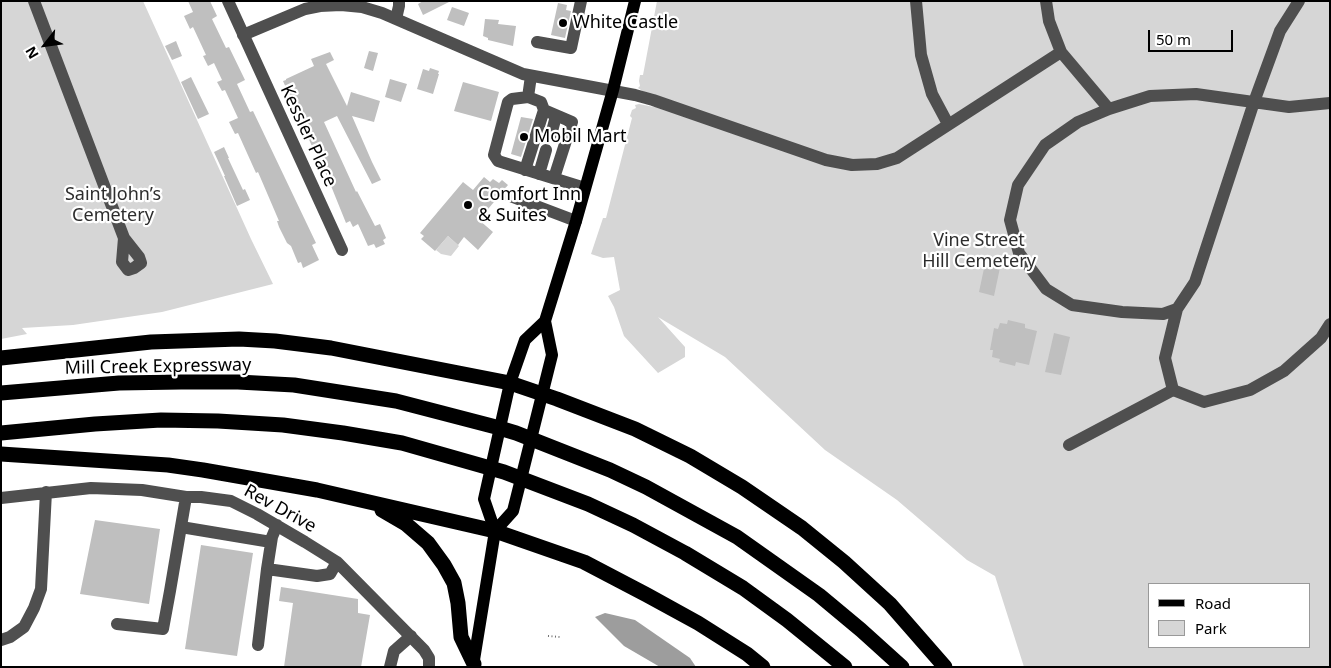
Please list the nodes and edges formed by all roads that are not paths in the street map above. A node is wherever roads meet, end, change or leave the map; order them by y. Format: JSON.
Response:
{"nodes":[{"id":1,"x":34,"y":1,"type":"edge"},
{"id":2,"x":228,"y":1,"type":"edge"},
{"id":3,"x":399,"y":1,"type":"edge"},
{"id":4,"x":581,"y":1,"type":"edge"},
{"id":5,"x":634,"y":1,"type":"edge"},
{"id":6,"x":916,"y":1,"type":"edge"},
{"id":7,"x":1046,"y":1,"type":"edge"},
{"id":8,"x":1299,"y":1,"type":"edge"},
{"id":9,"x":396,"y":19,"type":"junction"},
{"id":10,"x":243,"y":35,"type":"junction"},
{"id":11,"x":538,"y":42,"type":"dead end"},
{"id":12,"x":1060,"y":52,"type":"junction"},
{"id":13,"x":531,"y":76,"type":"junction"},
{"id":14,"x":613,"y":90,"type":"junction"},
{"id":15,"x":528,"y":97,"type":"junction"},
{"id":16,"x":1254,"y":102,"type":"junction"},
{"id":17,"x":1330,"y":103,"type":"edge"},
{"id":18,"x":1110,"y":109,"type":"junction"},
{"id":19,"x":544,"y":110,"type":"junction"},
{"id":20,"x":556,"y":116,"type":"junction"},
{"id":21,"x":948,"y":124,"type":"junction"},
{"id":22,"x":551,"y":135,"type":"dead end"},
{"id":23,"x":546,"y":150,"type":"dead end"},
{"id":24,"x":525,"y":170,"type":"junction"},
{"id":25,"x":538,"y":174,"type":"junction"},
{"id":26,"x":554,"y":178,"type":"junction"},
{"id":27,"x":585,"y":188,"type":"junction"},
{"id":28,"x":510,"y":196,"type":"dead end"},
{"id":29,"x":576,"y":220,"type":"junction"},
{"id":30,"x":124,"y":238,"type":"dead end"},
{"id":31,"x":342,"y":250,"type":"dead end"},
{"id":32,"x":1177,"y":309,"type":"junction"},
{"id":33,"x":545,"y":322,"type":"junction"},
{"id":34,"x":1330,"y":324,"type":"edge"},
{"id":35,"x":1,"y":358,"type":"edge"},
{"id":36,"x":510,"y":383,"type":"junction"},
{"id":37,"x":1173,"y":390,"type":"junction"},
{"id":38,"x":1,"y":393,"type":"edge"},
{"id":39,"x":542,"y":395,"type":"junction"},
{"id":40,"x":1,"y":433,"type":"edge"},
{"id":41,"x":1069,"y":445,"type":"dead end"},
{"id":42,"x":1,"y":454,"type":"edge"},
{"id":43,"x":46,"y":492,"type":"junction"},
{"id":44,"x":186,"y":497,"type":"junction"},
{"id":45,"x":1,"y":498,"type":"edge"},
{"id":46,"x":370,"y":503,"type":"junction"},
{"id":47,"x":277,"y":525,"type":"junction"},
{"id":48,"x":181,"y":527,"type":"junction"},
{"id":49,"x":495,"y":531,"type":"junction"},
{"id":50,"x":271,"y":542,"type":"junction"},
{"id":51,"x":337,"y":562,"type":"junction"},
{"id":52,"x":267,"y":569,"type":"junction"},
{"id":53,"x":117,"y":624,"type":"dead end"},
{"id":54,"x":411,"y":636,"type":"junction"},
{"id":55,"x":1,"y":640,"type":"edge"},
{"id":56,"x":258,"y":645,"type":"dead end"},
{"id":57,"x":473,"y":666,"type":"edge"},
{"id":58,"x":390,"y":667,"type":"edge"},
{"id":59,"x":429,"y":667,"type":"edge"},
{"id":60,"x":763,"y":667,"type":"edge"},
{"id":61,"x":845,"y":667,"type":"edge"},
{"id":62,"x":902,"y":667,"type":"edge"},
{"id":63,"x":945,"y":667,"type":"edge"}],
"edges":[{"from":1,"to":30,"type":"street"},
{"from":2,"to":10,"type":"street","name":"Kessler Place"},
{"from":3,"to":9,"type":"street"},
{"from":4,"to":11,"type":"street"},
{"from":5,"to":14,"type":"main road"},
{"from":6,"to":21,"type":"street"},
{"from":7,"to":12,"type":"street"},
{"from":8,"to":16,"type":"street"},
{"from":9,"to":10,"type":"street"},
{"from":9,"to":13,"type":"street"},
{"from":10,"to":31,"type":"street","name":"Kessler Place"},
{"from":12,"to":18,"type":"street"},
{"from":12,"to":21,"type":"street"},
{"from":13,"to":14,"type":"street"},
{"from":13,"to":15,"type":"street"},
{"from":14,"to":21,"type":"street"},
{"from":14,"to":27,"type":"main road"},
{"from":15,"to":19,"type":"street"},
{"from":15,"to":24,"type":"street"},
{"from":16,"to":17,"type":"street"},
{"from":16,"to":18,"type":"street"},
{"from":16,"to":32,"type":"street"},
{"from":18,"to":32,"type":"street"},
{"from":19,"to":20,"type":"street"},
{"from":19,"to":24,"type":"street"},
{"from":20,"to":22,"type":"street"},
{"from":20,"to":26,"type":"street"},
{"from":23,"to":25,"type":"street"},
{"from":24,"to":25,"type":"street"},
{"from":25,"to":26,"type":"street"},
{"from":26,"to":27,"type":"street"},
{"from":27,"to":29,"type":"main road"},
{"from":28,"to":29,"type":"street"},
{"from":29,"to":33,"type":"main road"},
{"from":32,"to":37,"type":"street"},
{"from":33,"to":36,"type":"main road"},
{"from":33,"to":39,"type":"main road"},
{"from":34,"to":37,"type":"street"},
{"from":35,"to":36,"type":"highway"},
{"from":36,"to":39,"type":"highway"},
{"from":36,"to":49,"type":"main road"},
{"from":37,"to":41,"type":"street"},
{"from":38,"to":62,"type":"highway","name":"Mill Creek Expressway"},
{"from":39,"to":49,"type":"main road"},
{"from":39,"to":63,"type":"highway"},
{"from":40,"to":61,"type":"highway"},
{"from":42,"to":46,"type":"highway"},
{"from":43,"to":44,"type":"street","name":"Rev Drive"},
{"from":43,"to":45,"type":"street","name":"Rev Drive"},
{"from":43,"to":55,"type":"street"},
{"from":44,"to":47,"type":"street","name":"Rev Drive"},
{"from":44,"to":48,"type":"street"},
{"from":46,"to":49,"type":"highway"},
{"from":46,"to":57,"type":"highway"},
{"from":47,"to":50,"type":"street"},
{"from":47,"to":51,"type":"street","name":"Rev Drive"},
{"from":48,"to":50,"type":"street"},
{"from":48,"to":53,"type":"street"},
{"from":49,"to":57,"type":"main road"},
{"from":49,"to":60,"type":"highway"},
{"from":50,"to":52,"type":"street"},
{"from":51,"to":52,"type":"street"},
{"from":51,"to":54,"type":"street","name":"Rev Drive"},
{"from":52,"to":56,"type":"street"},
{"from":54,"to":58,"type":"street"},
{"from":54,"to":59,"type":"street","name":"Rev Drive"}]}
